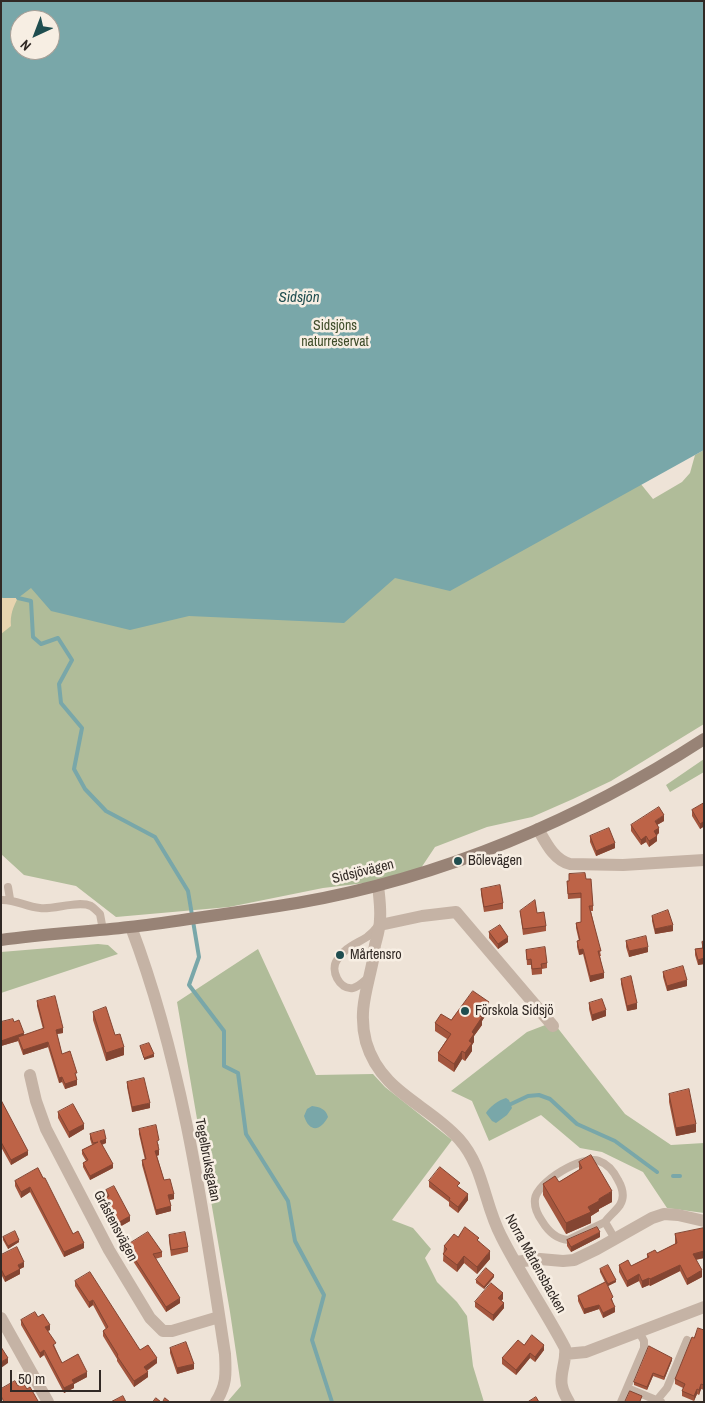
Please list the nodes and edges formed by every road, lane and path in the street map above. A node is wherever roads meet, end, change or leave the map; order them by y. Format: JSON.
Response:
{"nodes":[{"id":1,"x":704,"y":739,"type":"edge"},
{"id":2,"x":538,"y":829,"type":"junction"},
{"id":3,"x":704,"y":860,"type":"edge"},
{"id":4,"x":378,"y":885,"type":"junction"},
{"id":5,"x":8,"y":887,"type":"dead end"},
{"id":6,"x":10,"y":899,"type":"junction"},
{"id":7,"x":1,"y":900,"type":"edge"},
{"id":8,"x":380,"y":925,"type":"junction"},
{"id":9,"x":131,"y":927,"type":"junction"},
{"id":10,"x":103,"y":930,"type":"junction"},
{"id":11,"x":1,"y":940,"type":"edge"},
{"id":12,"x":369,"y":977,"type":"junction"},
{"id":13,"x":553,"y":1026,"type":"dead end"},
{"id":14,"x":30,"y":1075,"type":"dead end"},
{"id":15,"x":704,"y":1221,"type":"edge"},
{"id":16,"x":605,"y":1222,"type":"junction"},
{"id":17,"x":615,"y":1239,"type":"junction"},
{"id":18,"x":515,"y":1262,"type":"junction"},
{"id":19,"x":704,"y":1307,"type":"edge"},
{"id":20,"x":219,"y":1317,"type":"junction"},
{"id":21,"x":1,"y":1318,"type":"edge"},
{"id":22,"x":639,"y":1332,"type":"junction"},
{"id":23,"x":687,"y":1340,"type":"dead end"},
{"id":24,"x":566,"y":1354,"type":"junction"},
{"id":25,"x":627,"y":1388,"type":"junction"},
{"id":26,"x":656,"y":1400,"type":"edge"},
{"id":27,"x":48,"y":1402,"type":"edge"},
{"id":28,"x":216,"y":1402,"type":"edge"},
{"id":29,"x":569,"y":1402,"type":"edge"},
{"id":30,"x":622,"y":1402,"type":"edge"}],
"edges":[{"from":1,"to":2,"type":"main road","name":"Sidsjövägen"},
{"from":2,"to":3,"type":"street"},
{"from":2,"to":4,"type":"main road","name":"Sidsjövägen"},
{"from":4,"to":8,"type":"street","name":"Norra Mårtensbacken"},
{"from":4,"to":9,"type":"main road","name":"Sidsjövägen"},
{"from":5,"to":6,"type":"lane"},
{"from":6,"to":7,"type":"lane"},
{"from":6,"to":10,"type":"lane"},
{"from":8,"to":12,"type":"street","name":"Norra Mårtensbacken"},
{"from":8,"to":12,"type":"lane"},
{"from":8,"to":13,"type":"street"},
{"from":9,"to":10,"type":"main road","name":"Sidsjövägen"},
{"from":9,"to":20,"type":"street","name":"Tegelbruksgatan"},
{"from":10,"to":11,"type":"main road","name":"Sidsjövägen"},
{"from":12,"to":18,"type":"street","name":"Norra Mårtensbacken"},
{"from":14,"to":20,"type":"street","name":"Gråstensvägen"},
{"from":15,"to":17,"type":"street"},
{"from":16,"to":16,"type":"lane"},
{"from":16,"to":17,"type":"lane"},
{"from":17,"to":18,"type":"street"},
{"from":18,"to":24,"type":"street","name":"Norra Mårtensbacken"},
{"from":19,"to":22,"type":"street"},
{"from":20,"to":28,"type":"street","name":"Tegelbruksgatan"},
{"from":21,"to":27,"type":"street"},
{"from":22,"to":24,"type":"street"},
{"from":22,"to":25,"type":"lane"},
{"from":23,"to":26,"type":"lane"},
{"from":24,"to":29,"type":"street"},
{"from":25,"to":26,"type":"lane"},
{"from":25,"to":30,"type":"lane"}]}
